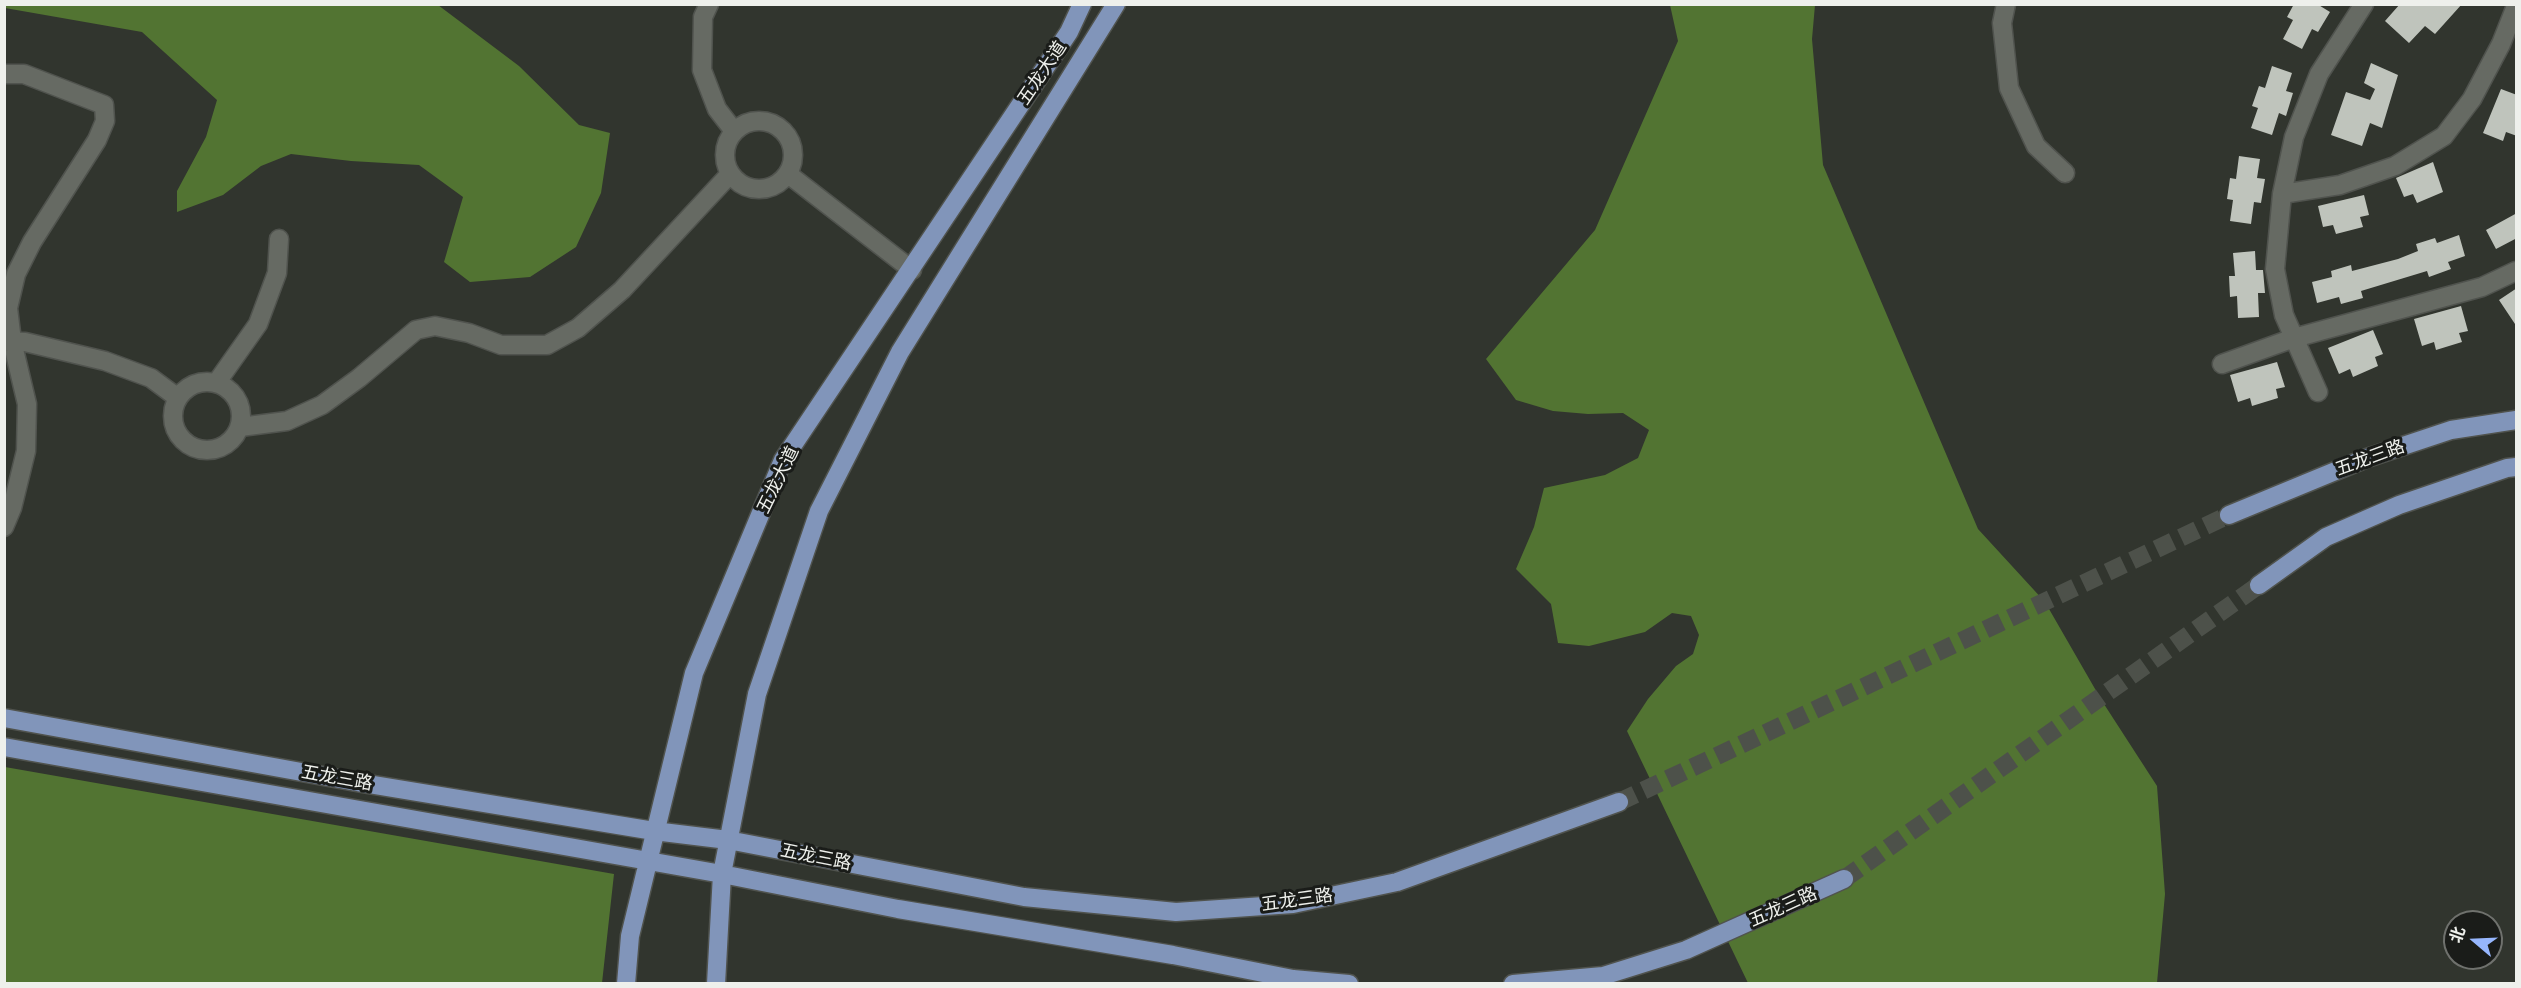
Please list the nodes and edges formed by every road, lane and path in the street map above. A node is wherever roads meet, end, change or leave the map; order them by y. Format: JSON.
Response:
{"nodes":[{"id":1,"x":709,"y":4,"type":"edge"},
{"id":2,"x":1082,"y":4,"type":"edge"},
{"id":3,"x":1116,"y":4,"type":"edge"},
{"id":4,"x":2006,"y":4,"type":"edge"},
{"id":5,"x":2364,"y":4,"type":"edge"},
{"id":6,"x":2517,"y":6,"type":"edge"},
{"id":7,"x":4,"y":74,"type":"edge"},
{"id":8,"x":735,"y":130,"type":"junction"},
{"id":9,"x":2065,"y":173,"type":"dead end"},
{"id":10,"x":730,"y":174,"type":"junction"},
{"id":11,"x":788,"y":174,"type":"junction"},
{"id":12,"x":2282,"y":194,"type":"junction"},
{"id":13,"x":279,"y":239,"type":"dead end"},
{"id":14,"x":912,"y":270,"type":"junction"},
{"id":15,"x":2517,"y":271,"type":"edge"},
{"id":16,"x":2294,"y":338,"type":"junction"},
{"id":17,"x":8,"y":341,"type":"edge"},
{"id":18,"x":2222,"y":364,"type":"dead end"},
{"id":19,"x":217,"y":382,"type":"junction"},
{"id":20,"x":2318,"y":392,"type":"dead end"},
{"id":21,"x":178,"y":398,"type":"junction"},
{"id":22,"x":2517,"y":420,"type":"edge"},
{"id":23,"x":240,"y":427,"type":"junction"},
{"id":24,"x":2517,"y":467,"type":"edge"},
{"id":25,"x":2229,"y":515,"type":"tunnel mouth"},
{"id":26,"x":4,"y":527,"type":"edge"},
{"id":27,"x":2259,"y":585,"type":"tunnel mouth"},
{"id":28,"x":4,"y":718,"type":"edge"},
{"id":29,"x":4,"y":747,"type":"edge"},
{"id":30,"x":1619,"y":802,"type":"tunnel mouth"},
{"id":31,"x":654,"y":831,"type":"junction"},
{"id":32,"x":728,"y":840,"type":"junction"},
{"id":33,"x":648,"y":861,"type":"junction"},
{"id":34,"x":722,"y":874,"type":"junction"},
{"id":35,"x":1844,"y":879,"type":"tunnel mouth"},
{"id":36,"x":626,"y":984,"type":"edge"},
{"id":37,"x":716,"y":984,"type":"edge"},
{"id":38,"x":1349,"y":984,"type":"edge"},
{"id":39,"x":1513,"y":984,"type":"edge"}],
"edges":[{"from":1,"to":8,"type":"lane"},
{"from":2,"to":14,"type":"main road","name":"五龙大道"},
{"from":3,"to":32,"type":"main road","name":"五龙大道"},
{"from":4,"to":9,"type":"lane"},
{"from":5,"to":12,"type":"lane"},
{"from":6,"to":12,"type":"lane"},
{"from":7,"to":17,"type":"lane"},
{"from":8,"to":10,"type":"lane"},
{"from":8,"to":11,"type":"lane"},
{"from":10,"to":11,"type":"lane"},
{"from":10,"to":23,"type":"lane"},
{"from":11,"to":14,"type":"lane"},
{"from":12,"to":16,"type":"lane"},
{"from":13,"to":19,"type":"lane"},
{"from":14,"to":31,"type":"main road","name":"五龙大道"},
{"from":15,"to":16,"type":"lane"},
{"from":16,"to":18,"type":"lane"},
{"from":16,"to":20,"type":"lane"},
{"from":17,"to":21,"type":"lane"},
{"from":17,"to":26,"type":"lane"},
{"from":19,"to":21,"type":"lane"},
{"from":19,"to":23,"type":"lane"},
{"from":21,"to":23,"type":"lane"},
{"from":22,"to":25,"type":"main road","name":"五龙三路"},
{"from":24,"to":27,"type":"main road"},
{"from":28,"to":31,"type":"main road","name":"五龙三路"},
{"from":29,"to":33,"type":"main road","name":"五龙三路"},
{"from":30,"to":32,"type":"main road","name":"五龙三路"},
{"from":31,"to":32,"type":"main road","name":"五龙三路"},
{"from":31,"to":33,"type":"main road","name":"五龙大道"},
{"from":32,"to":34,"type":"main road","name":"五龙大道"},
{"from":33,"to":34,"type":"main road","name":"五龙三路"},
{"from":33,"to":36,"type":"main road","name":"五龙大道"},
{"from":34,"to":37,"type":"main road","name":"五龙大道"},
{"from":34,"to":38,"type":"main road","name":"五龙三路"},
{"from":35,"to":39,"type":"main road","name":"五龙三路"}]}
